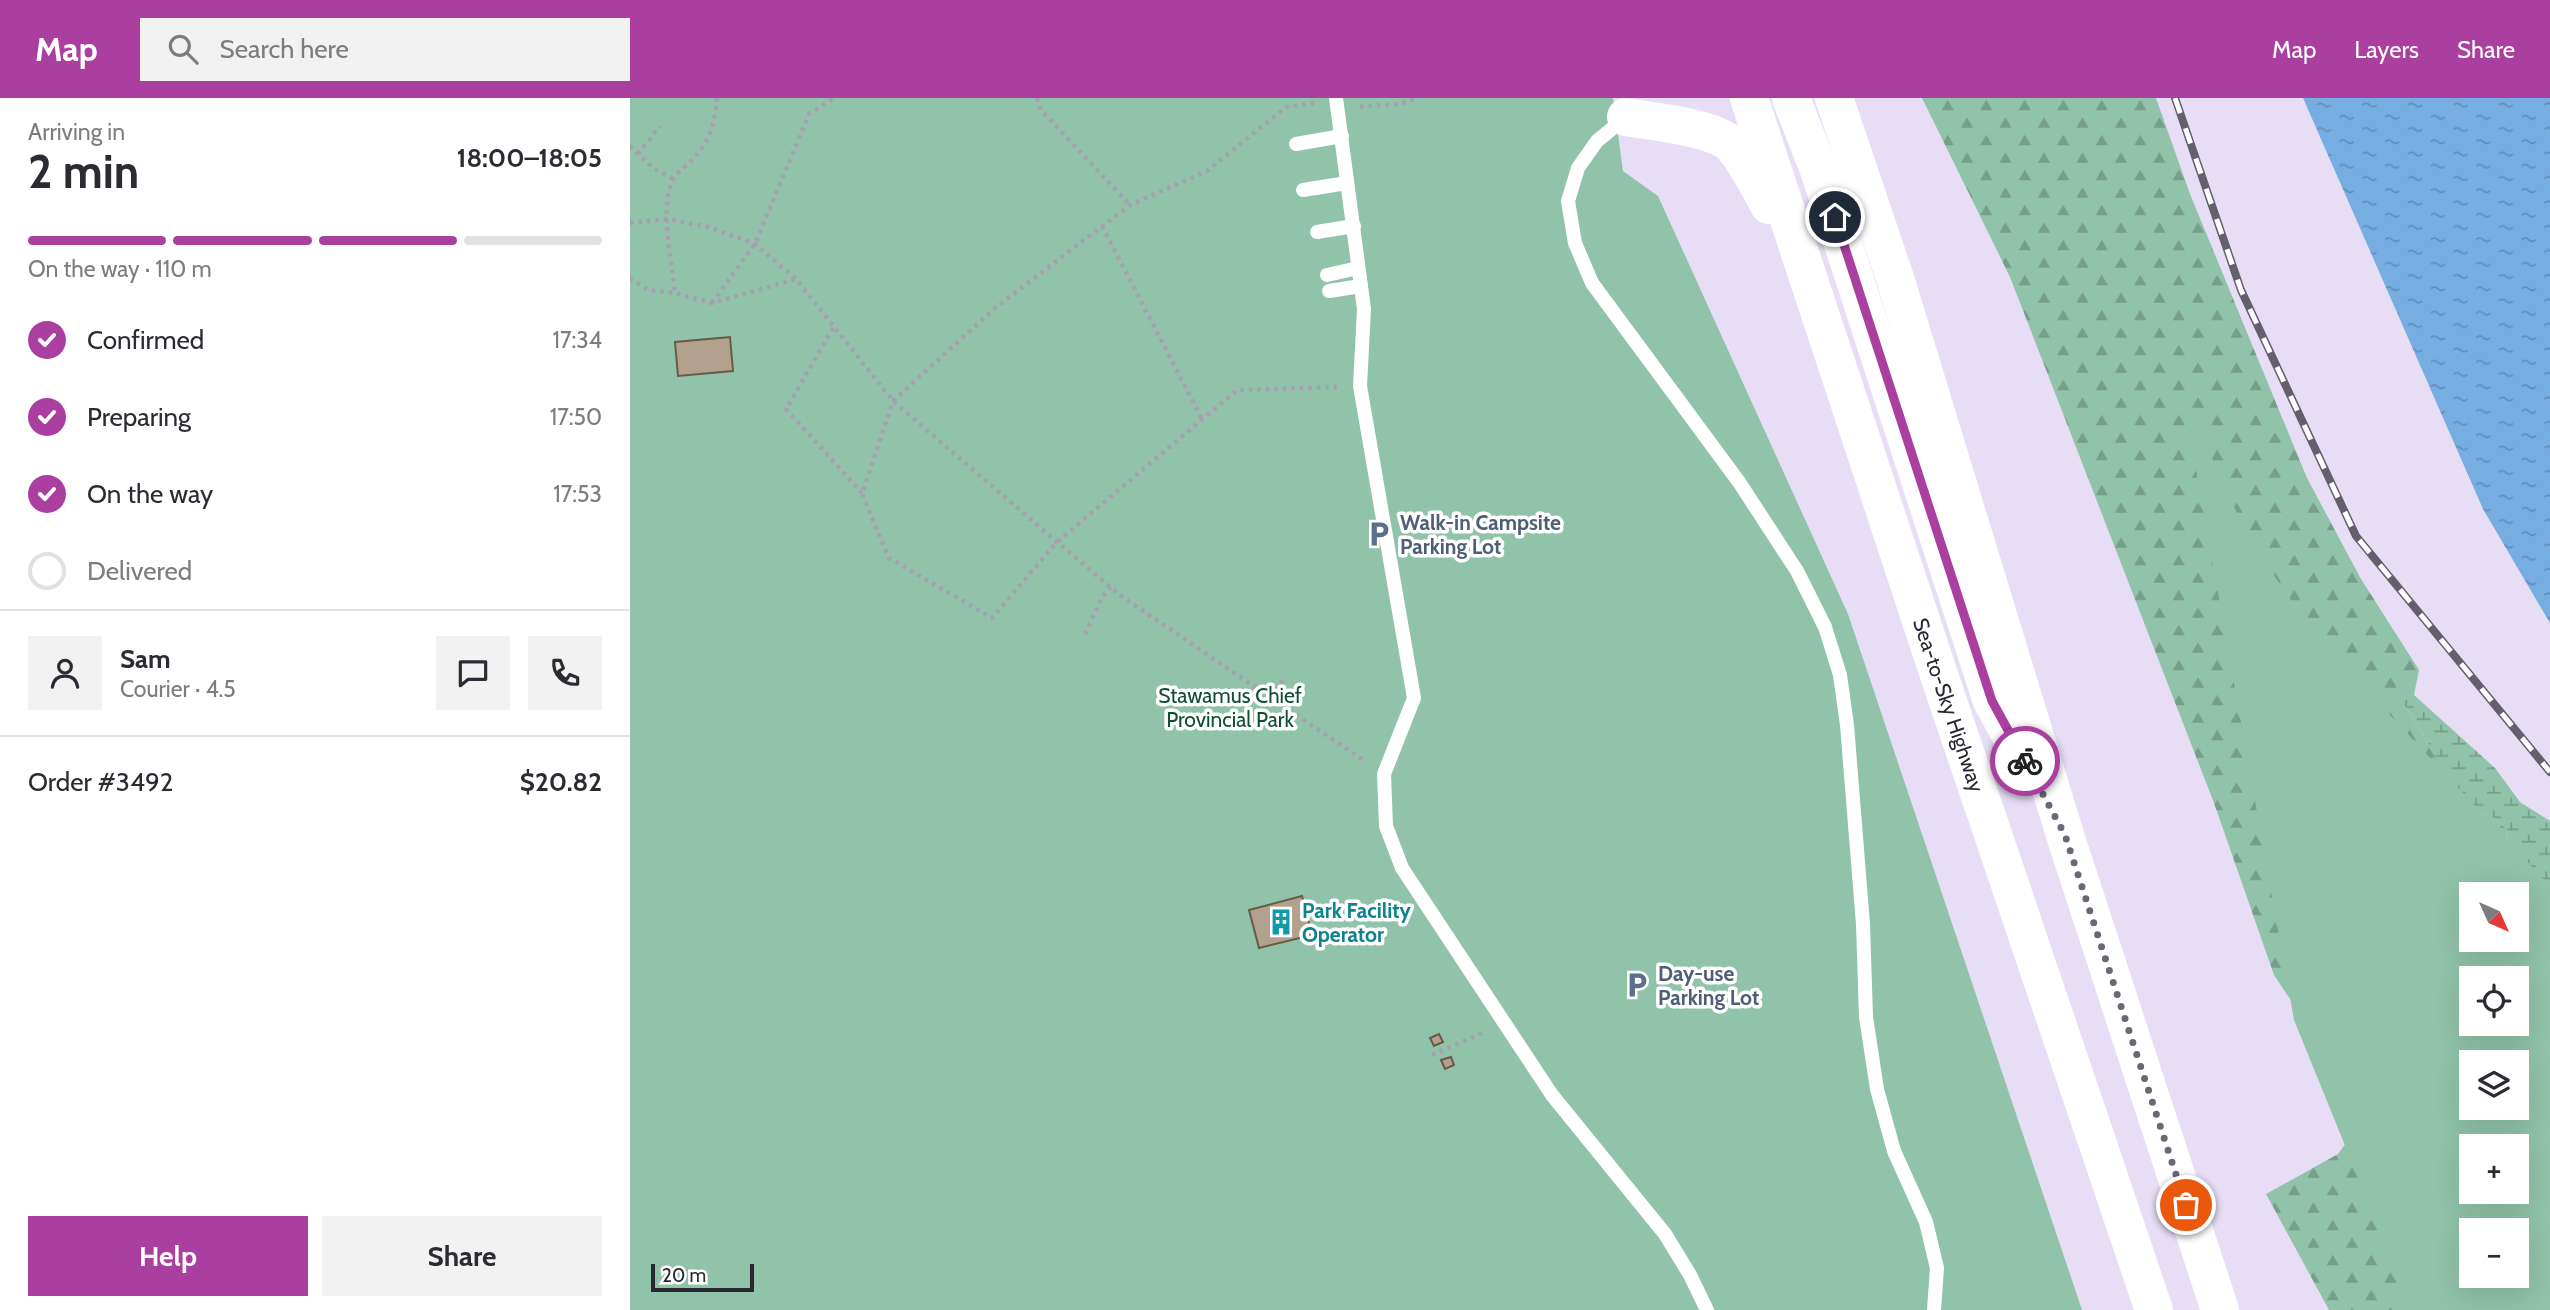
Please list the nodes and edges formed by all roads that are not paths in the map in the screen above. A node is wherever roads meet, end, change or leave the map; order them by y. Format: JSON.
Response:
{"nodes":[{"id":1,"x":1680,"y":98,"type":"edge"},
{"id":2,"x":1749,"y":98,"type":"edge"},
{"id":3,"x":1791,"y":98,"type":"edge"},
{"id":4,"x":1834,"y":98,"type":"edge"},
{"id":5,"x":1337,"y":103,"type":"edge"},
{"id":6,"x":1634,"y":108,"type":"edge"},
{"id":7,"x":1342,"y":136,"type":"junction"},
{"id":8,"x":1296,"y":144,"type":"dead end"},
{"id":9,"x":1347,"y":183,"type":"junction"},
{"id":10,"x":1303,"y":190,"type":"dead end"},
{"id":11,"x":1354,"y":226,"type":"junction"},
{"id":12,"x":1317,"y":232,"type":"dead end"},
{"id":13,"x":1358,"y":268,"type":"junction"},
{"id":14,"x":1327,"y":275,"type":"dead end"},
{"id":15,"x":1361,"y":286,"type":"junction"},
{"id":16,"x":1329,"y":291,"type":"dead end"},
{"id":17,"x":1823,"y":317,"type":"junction"},
{"id":18,"x":2065,"y":835,"type":"junction"},
{"id":19,"x":1707,"y":1310,"type":"edge"},
{"id":20,"x":1934,"y":1310,"type":"edge"},
{"id":21,"x":2154,"y":1310,"type":"edge"},
{"id":22,"x":2220,"y":1310,"type":"edge"}],
"edges":[{"from":1,"to":6,"type":"highway"},
{"from":2,"to":17,"type":"highway","name":"Sea-to-Sky Highway"},
{"from":3,"to":18,"type":"highway"},
{"from":4,"to":18,"type":"highway"},
{"from":5,"to":7,"type":"lane"},
{"from":6,"to":17,"type":"highway"},
{"from":6,"to":20,"type":"lane"},
{"from":7,"to":8,"type":"lane"},
{"from":7,"to":9,"type":"lane"},
{"from":9,"to":10,"type":"lane"},
{"from":9,"to":11,"type":"lane"},
{"from":11,"to":12,"type":"lane"},
{"from":11,"to":13,"type":"lane"},
{"from":13,"to":14,"type":"lane"},
{"from":13,"to":15,"type":"lane"},
{"from":15,"to":16,"type":"lane"},
{"from":15,"to":19,"type":"lane"},
{"from":17,"to":21,"type":"highway","name":"Sea-to-Sky Highway"},
{"from":18,"to":22,"type":"highway"}]}
